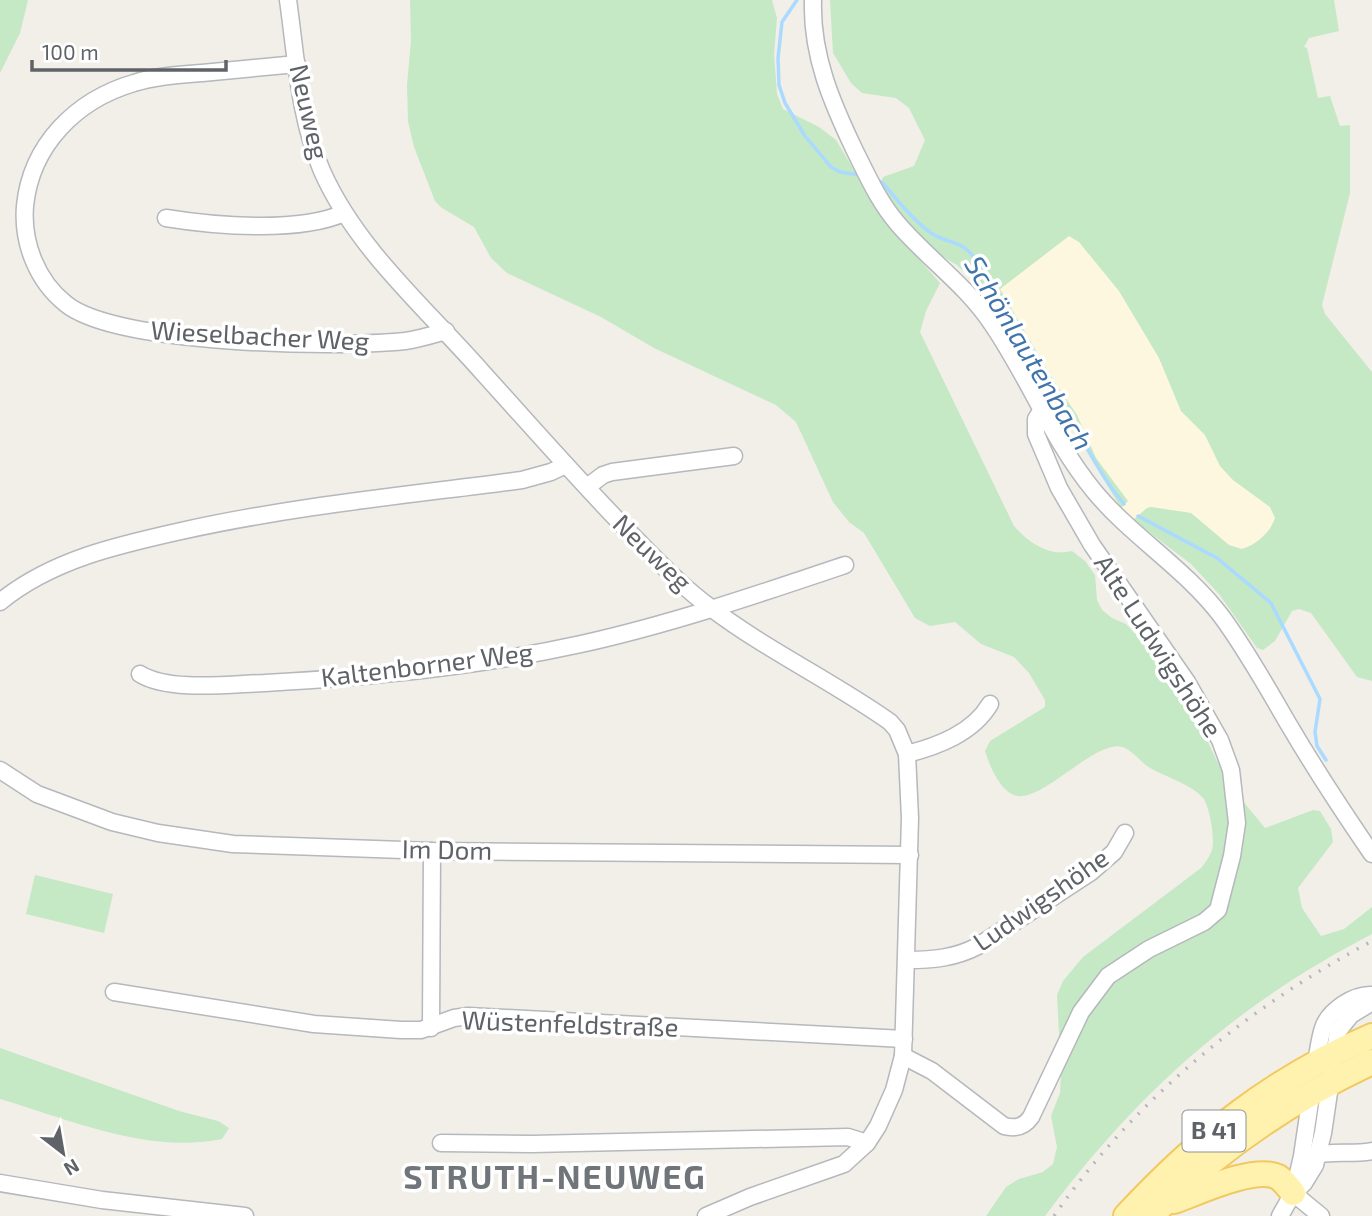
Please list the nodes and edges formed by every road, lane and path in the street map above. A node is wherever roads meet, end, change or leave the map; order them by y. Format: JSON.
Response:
{"nodes":[{"id":1,"x":288,"y":0,"type":"edge"},
{"id":2,"x":813,"y":0,"type":"edge"},
{"id":3,"x":297,"y":64,"type":"junction"},
{"id":4,"x":344,"y":213,"type":"junction"},
{"id":5,"x":166,"y":218,"type":"dead end"},
{"id":6,"x":446,"y":331,"type":"junction"},
{"id":7,"x":1041,"y":411,"type":"junction"},
{"id":8,"x":733,"y":456,"type":"dead end"},
{"id":9,"x":566,"y":465,"type":"junction"},
{"id":10,"x":587,"y":487,"type":"junction"},
{"id":11,"x":845,"y":565,"type":"dead end"},
{"id":12,"x":0,"y":603,"type":"edge"},
{"id":13,"x":711,"y":608,"type":"junction"},
{"id":14,"x":140,"y":674,"type":"dead end"},
{"id":15,"x":990,"y":704,"type":"dead end"},
{"id":16,"x":907,"y":754,"type":"junction"},
{"id":17,"x":0,"y":770,"type":"edge"},
{"id":18,"x":1125,"y":833,"type":"dead end"},
{"id":19,"x":432,"y":851,"type":"junction"},
{"id":20,"x":1372,"y":854,"type":"edge"},
{"id":21,"x":910,"y":855,"type":"junction"},
{"id":22,"x":907,"y":960,"type":"junction"},
{"id":23,"x":114,"y":992,"type":"dead end"},
{"id":24,"x":1372,"y":995,"type":"edge"},
{"id":25,"x":1372,"y":1002,"type":"edge"},
{"id":26,"x":430,"y":1028,"type":"junction"},
{"id":27,"x":1372,"y":1036,"type":"edge"},
{"id":28,"x":904,"y":1039,"type":"junction"},
{"id":29,"x":903,"y":1056,"type":"junction"},
{"id":30,"x":1372,"y":1062,"type":"edge"},
{"id":31,"x":1323,"y":1073,"type":"junction"},
{"id":32,"x":441,"y":1143,"type":"dead end"},
{"id":33,"x":867,"y":1143,"type":"junction"},
{"id":34,"x":1372,"y":1151,"type":"edge"},
{"id":35,"x":1318,"y":1154,"type":"junction"},
{"id":36,"x":1299,"y":1167,"type":"junction"},
{"id":37,"x":0,"y":1182,"type":"edge"},
{"id":38,"x":1293,"y":1194,"type":"junction"},
{"id":39,"x":1156,"y":1211,"type":"edge"},
{"id":40,"x":245,"y":1216,"type":"edge"},
{"id":41,"x":706,"y":1216,"type":"edge"},
{"id":42,"x":1126,"y":1216,"type":"edge"},
{"id":43,"x":1280,"y":1216,"type":"edge"},
{"id":44,"x":1321,"y":1216,"type":"edge"}],
"edges":[{"from":1,"to":3,"type":"street","name":"Neuweg"},
{"from":2,"to":7,"type":"street"},
{"from":3,"to":4,"type":"street","name":"Neuweg"},
{"from":3,"to":6,"type":"street","name":"Wieselbacher Weg"},
{"from":4,"to":5,"type":"street"},
{"from":4,"to":6,"type":"street","name":"Neuweg"},
{"from":6,"to":9,"type":"street","name":"Neuweg"},
{"from":7,"to":20,"type":"street"},
{"from":7,"to":29,"type":"street","name":"Alte Ludwigshöhe"},
{"from":8,"to":10,"type":"street"},
{"from":9,"to":10,"type":"street","name":"Neuweg"},
{"from":9,"to":12,"type":"street"},
{"from":10,"to":13,"type":"street","name":"Neuweg"},
{"from":11,"to":13,"type":"street","name":"Kaltenborner Weg"},
{"from":13,"to":14,"type":"street","name":"Kaltenborner Weg"},
{"from":13,"to":16,"type":"street","name":"Neuweg"},
{"from":15,"to":16,"type":"street"},
{"from":16,"to":21,"type":"street","name":"Neuweg"},
{"from":17,"to":19,"type":"street","name":"Im Dom"},
{"from":18,"to":22,"type":"street","name":"Ludwigshöhe"},
{"from":19,"to":21,"type":"street","name":"Im Dom"},
{"from":19,"to":26,"type":"street"},
{"from":21,"to":22,"type":"street","name":"Neuweg"},
{"from":22,"to":28,"type":"street","name":"Neuweg"},
{"from":23,"to":26,"type":"street","name":"Wüstenfeldstraße"},
{"from":24,"to":31,"type":"street"},
{"from":25,"to":31,"type":"street"},
{"from":26,"to":28,"type":"street","name":"Wüstenfeldstraße"},
{"from":27,"to":31,"type":"main road","number":"B 41"},
{"from":28,"to":29,"type":"street","name":"Neuweg"},
{"from":29,"to":33,"type":"street","name":"Neuweg"},
{"from":30,"to":31,"type":"main road","number":"B 41"},
{"from":31,"to":35,"type":"street"},
{"from":31,"to":36,"type":"street"},
{"from":31,"to":39,"type":"main road","number":"B 41"},
{"from":31,"to":42,"type":"main road","number":"B 41"},
{"from":32,"to":33,"type":"street"},
{"from":33,"to":41,"type":"street"},
{"from":34,"to":35,"type":"street"},
{"from":35,"to":36,"type":"street"},
{"from":35,"to":38,"type":"street"},
{"from":36,"to":38,"type":"street"},
{"from":37,"to":40,"type":"street"},
{"from":38,"to":39,"type":"main road"},
{"from":38,"to":43,"type":"street"},
{"from":38,"to":44,"type":"street"}]}
